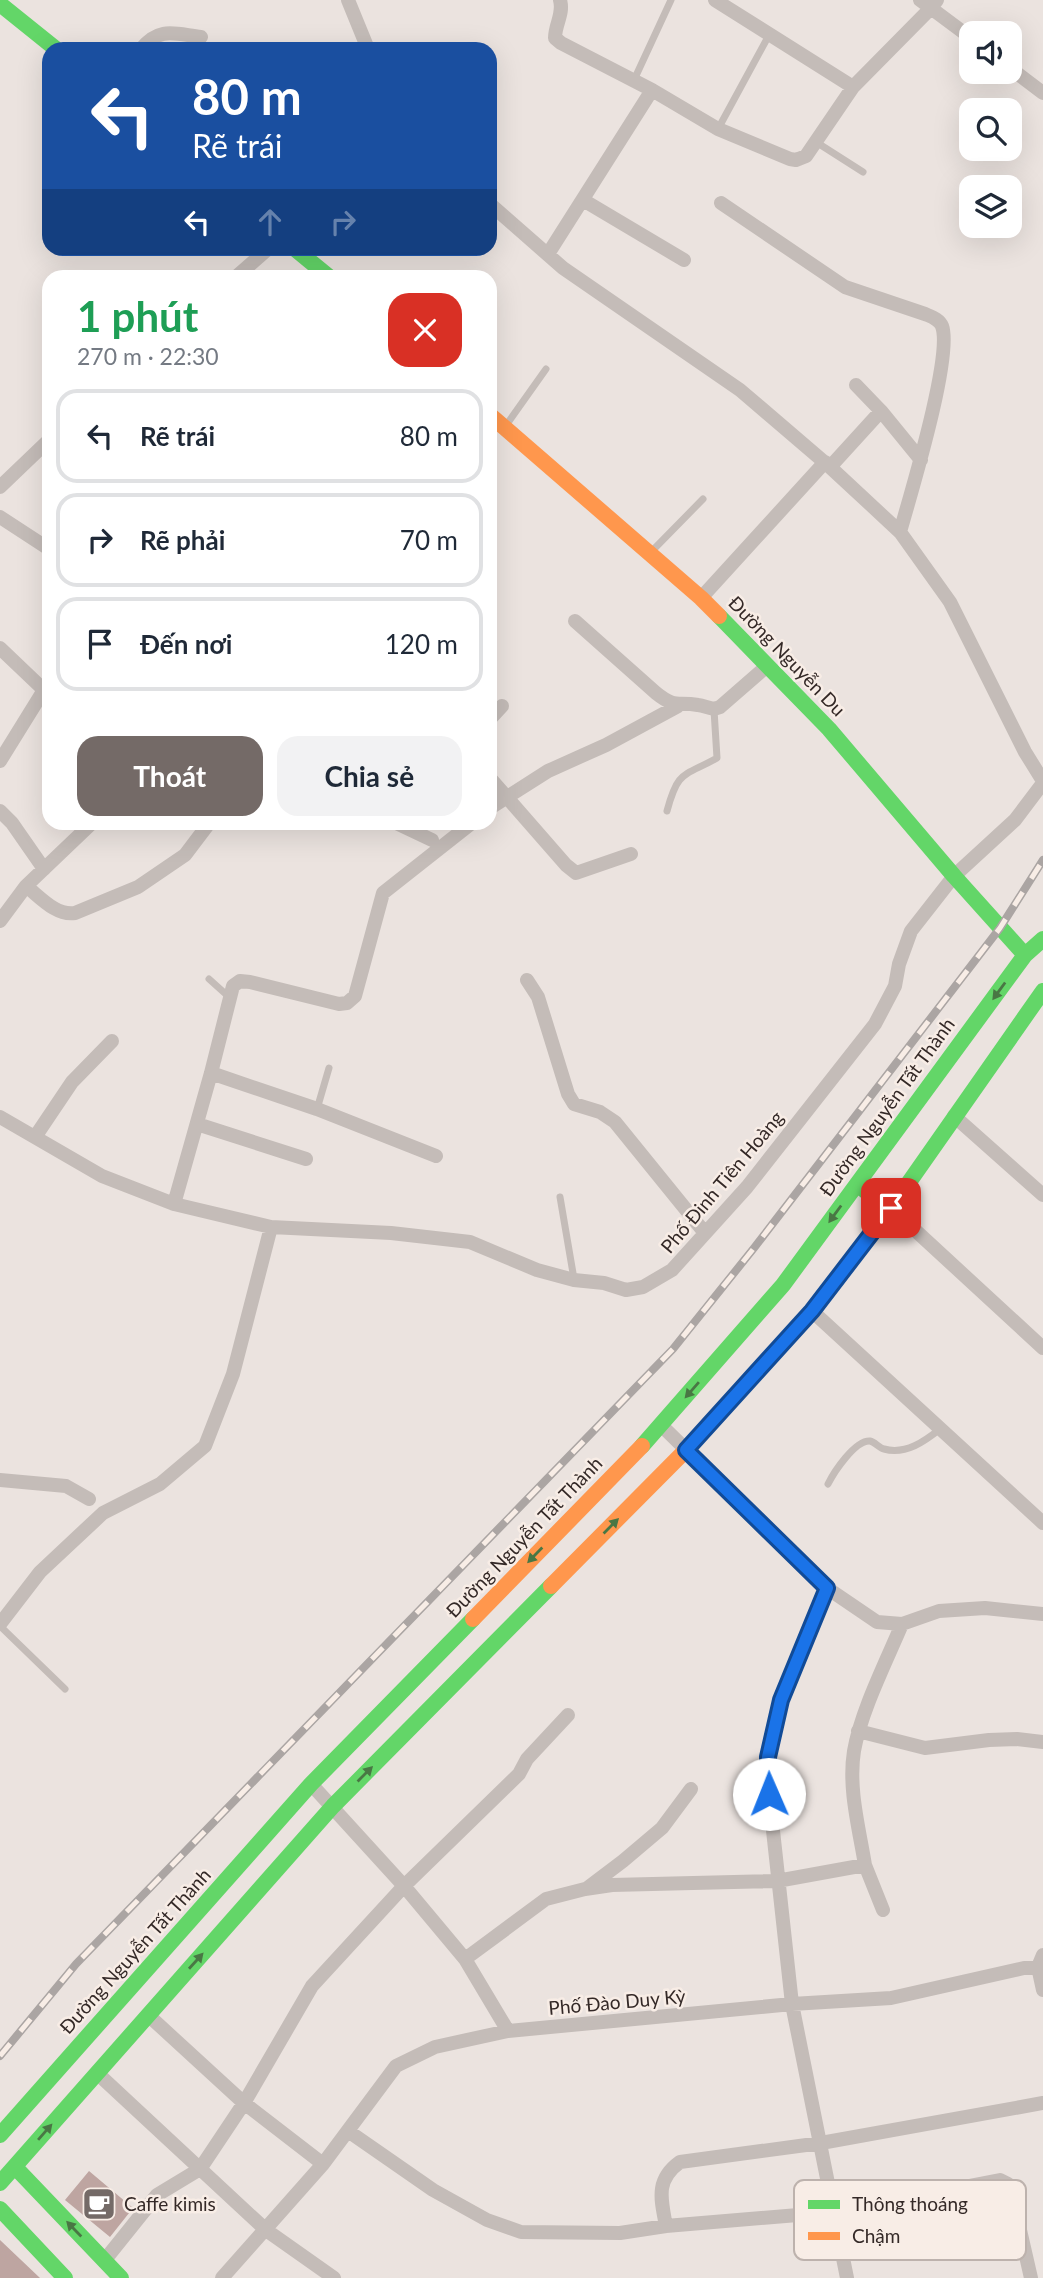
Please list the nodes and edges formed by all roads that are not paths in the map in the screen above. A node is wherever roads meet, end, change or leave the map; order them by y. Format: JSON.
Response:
{"nodes":[{"id":1,"x":348,"y":0,"type":"edge"},
{"id":2,"x":560,"y":0,"type":"edge"},
{"id":3,"x":671,"y":0,"type":"edge"},
{"id":4,"x":715,"y":0,"type":"edge"},
{"id":5,"x":929,"y":3,"type":"edge"},
{"id":6,"x":0,"y":4,"type":"edge"},
{"id":7,"x":959,"y":28,"type":"edge"},
{"id":8,"x":769,"y":34,"type":"junction"},
{"id":9,"x":201,"y":37,"type":"dead end"},
{"id":10,"x":47,"y":42,"type":"edge"},
{"id":11,"x":147,"y":42,"type":"edge"},
{"id":12,"x":365,"y":42,"type":"edge"},
{"id":13,"x":1022,"y":77,"type":"edge"},
{"id":14,"x":633,"y":80,"type":"junction"},
{"id":15,"x":853,"y":87,"type":"junction"},
{"id":16,"x":652,"y":90,"type":"junction"},
{"id":17,"x":1043,"y":93,"type":"edge"},
{"id":18,"x":718,"y":129,"type":"junction"},
{"id":19,"x":816,"y":142,"type":"junction"},
{"id":20,"x":863,"y":172,"type":"dead end"},
{"id":21,"x":583,"y":200,"type":"junction"},
{"id":22,"x":720,"y":203,"type":"dead end"},
{"id":23,"x":497,"y":210,"type":"edge"},
{"id":24,"x":548,"y":254,"type":"junction"},
{"id":25,"x":260,"y":256,"type":"edge"},
{"id":26,"x":303,"y":256,"type":"edge"},
{"id":27,"x":684,"y":260,"type":"dead end"},
{"id":28,"x":244,"y":270,"type":"edge"},
{"id":29,"x":320,"y":270,"type":"edge"},
{"id":30,"x":546,"y":369,"type":"dead end"},
{"id":31,"x":856,"y":385,"type":"dead end"},
{"id":32,"x":881,"y":411,"type":"junction"},
{"id":33,"x":497,"y":421,"type":"edge"},
{"id":34,"x":504,"y":427,"type":"junction"},
{"id":35,"x":42,"y":447,"type":"edge"},
{"id":36,"x":921,"y":460,"type":"junction"},
{"id":37,"x":828,"y":465,"type":"junction"},
{"id":38,"x":0,"y":487,"type":"edge"},
{"id":39,"x":703,"y":499,"type":"dead end"},
{"id":40,"x":0,"y":517,"type":"edge"},
{"id":41,"x":900,"y":532,"type":"junction"},
{"id":42,"x":42,"y":544,"type":"edge"},
{"id":43,"x":649,"y":554,"type":"junction"},
{"id":44,"x":701,"y":598,"type":"junction"},
{"id":45,"x":575,"y":621,"type":"dead end"},
{"id":46,"x":0,"y":648,"type":"edge"},
{"id":47,"x":767,"y":666,"type":"junction"},
{"id":48,"x":42,"y":688,"type":"edge"},
{"id":49,"x":42,"y":693,"type":"edge"},
{"id":50,"x":502,"y":706,"type":"dead end"},
{"id":51,"x":678,"y":706,"type":"junction"},
{"id":52,"x":714,"y":710,"type":"junction"},
{"id":53,"x":497,"y":711,"type":"edge"},
{"id":54,"x":0,"y":761,"type":"edge"},
{"id":55,"x":1043,"y":782,"type":"edge"},
{"id":56,"x":497,"y":786,"type":"edge"},
{"id":57,"x":507,"y":797,"type":"junction"},
{"id":58,"x":497,"y":803,"type":"edge"},
{"id":59,"x":0,"y":811,"type":"edge"},
{"id":60,"x":667,"y":811,"type":"dead end"},
{"id":61,"x":85,"y":830,"type":"edge"},
{"id":62,"x":204,"y":830,"type":"edge"},
{"id":63,"x":411,"y":830,"type":"edge"},
{"id":64,"x":462,"y":830,"type":"edge"},
{"id":65,"x":432,"y":840,"type":"dead end"},
{"id":66,"x":631,"y":854,"type":"dead end"},
{"id":67,"x":44,"y":869,"type":"junction"},
{"id":68,"x":954,"y":876,"type":"junction"},
{"id":69,"x":26,"y":886,"type":"junction"},
{"id":70,"x":0,"y":921,"type":"edge"},
{"id":71,"x":1043,"y":939,"type":"edge"},
{"id":72,"x":1025,"y":955,"type":"junction"},
{"id":73,"x":209,"y":979,"type":"dead end"},
{"id":74,"x":527,"y":980,"type":"dead end"},
{"id":75,"x":1043,"y":991,"type":"edge"},
{"id":76,"x":230,"y":997,"type":"junction"},
{"id":77,"x":112,"y":1041,"type":"dead end"},
{"id":78,"x":329,"y":1068,"type":"dead end"},
{"id":79,"x":211,"y":1073,"type":"junction"},
{"id":80,"x":317,"y":1109,"type":"junction"},
{"id":81,"x":954,"y":1116,"type":"junction"},
{"id":82,"x":0,"y":1117,"type":"edge"},
{"id":83,"x":197,"y":1124,"type":"junction"},
{"id":84,"x":35,"y":1137,"type":"junction"},
{"id":85,"x":436,"y":1156,"type":"dead end"},
{"id":86,"x":306,"y":1159,"type":"dead end"},
{"id":87,"x":857,"y":1184,"type":"junction"},
{"id":88,"x":1043,"y":1195,"type":"edge"},
{"id":89,"x":561,"y":1197,"type":"dead end"},
{"id":90,"x":174,"y":1205,"type":"junction"},
{"id":91,"x":890,"y":1209,"type":"junction"},
{"id":92,"x":271,"y":1227,"type":"junction"},
{"id":93,"x":705,"y":1233,"type":"junction"},
{"id":94,"x":574,"y":1280,"type":"junction"},
{"id":95,"x":812,"y":1311,"type":"junction"},
{"id":96,"x":1043,"y":1348,"type":"edge"},
{"id":97,"x":662,"y":1426,"type":"junction"},
{"id":98,"x":940,"y":1429,"type":"junction"},
{"id":99,"x":686,"y":1450,"type":"junction"},
{"id":100,"x":0,"y":1480,"type":"edge"},
{"id":101,"x":828,"y":1484,"type":"dead end"},
{"id":102,"x":89,"y":1499,"type":"dead end"},
{"id":103,"x":1043,"y":1523,"type":"edge"},
{"id":104,"x":827,"y":1588,"type":"junction"},
{"id":105,"x":1043,"y":1614,"type":"edge"},
{"id":106,"x":902,"y":1624,"type":"junction"},
{"id":107,"x":0,"y":1625,"type":"edge"},
{"id":108,"x":65,"y":1689,"type":"dead end"},
{"id":109,"x":568,"y":1716,"type":"dead end"},
{"id":110,"x":859,"y":1731,"type":"junction"},
{"id":111,"x":1043,"y":1742,"type":"edge"},
{"id":112,"x":311,"y":1784,"type":"junction"},
{"id":113,"x":691,"y":1789,"type":"dead end"},
{"id":114,"x":333,"y":1806,"type":"junction"},
{"id":115,"x":865,"y":1865,"type":"junction"},
{"id":116,"x":225,"y":1881,"type":"junction"},
{"id":117,"x":778,"y":1881,"type":"junction"},
{"id":118,"x":404,"y":1886,"type":"junction"},
{"id":119,"x":585,"y":1889,"type":"junction"},
{"id":120,"x":248,"y":1902,"type":"junction"},
{"id":121,"x":883,"y":1910,"type":"dead end"},
{"id":122,"x":465,"y":1959,"type":"junction"},
{"id":123,"x":1041,"y":1964,"type":"edge"},
{"id":124,"x":1043,"y":1990,"type":"edge"},
{"id":125,"x":792,"y":2004,"type":"junction"},
{"id":126,"x":148,"y":2015,"type":"junction"},
{"id":127,"x":508,"y":2031,"type":"junction"},
{"id":128,"x":97,"y":2073,"type":"junction"},
{"id":129,"x":244,"y":2103,"type":"junction"},
{"id":130,"x":1043,"y":2104,"type":"edge"},
{"id":131,"x":348,"y":2131,"type":"junction"},
{"id":132,"x":0,"y":2135,"type":"edge"},
{"id":133,"x":821,"y":2143,"type":"junction"},
{"id":134,"x":323,"y":2164,"type":"junction"},
{"id":135,"x":15,"y":2166,"type":"junction"},
{"id":136,"x":200,"y":2169,"type":"junction"},
{"id":137,"x":828,"y":2180,"type":"edge"},
{"id":138,"x":0,"y":2183,"type":"edge"},
{"id":139,"x":0,"y":2209,"type":"edge"},
{"id":140,"x":794,"y":2215,"type":"edge"},
{"id":141,"x":666,"y":2226,"type":"junction"},
{"id":142,"x":266,"y":2230,"type":"junction"},
{"id":143,"x":1026,"y":2256,"type":"edge"},
{"id":144,"x":843,"y":2260,"type":"edge"},
{"id":145,"x":104,"y":2261,"type":"junction"},
{"id":146,"x":65,"y":2278,"type":"edge"},
{"id":147,"x":121,"y":2278,"type":"edge"},
{"id":148,"x":222,"y":2278,"type":"edge"},
{"id":149,"x":334,"y":2278,"type":"edge"},
{"id":150,"x":847,"y":2278,"type":"edge"},
{"id":151,"x":1031,"y":2278,"type":"edge"}],
"edges":[{"from":1,"to":12,"type":"street"},
{"from":2,"to":14,"type":"street"},
{"from":3,"to":14,"type":"lane"},
{"from":4,"to":8,"type":"street"},
{"from":5,"to":7,"type":"street"},
{"from":5,"to":15,"type":"street"},
{"from":6,"to":10,"type":"main road"},
{"from":8,"to":15,"type":"street"},
{"from":8,"to":18,"type":"lane"},
{"from":9,"to":11,"type":"street"},
{"from":13,"to":17,"type":"street"},
{"from":14,"to":16,"type":"street"},
{"from":15,"to":19,"type":"street"},
{"from":16,"to":18,"type":"street"},
{"from":16,"to":21,"type":"street"},
{"from":18,"to":19,"type":"street"},
{"from":19,"to":20,"type":"lane"},
{"from":21,"to":24,"type":"street"},
{"from":21,"to":27,"type":"street"},
{"from":22,"to":36,"type":"street"},
{"from":23,"to":24,"type":"street"},
{"from":24,"to":37,"type":"street"},
{"from":25,"to":28,"type":"street"},
{"from":26,"to":29,"type":"main road"},
{"from":30,"to":34,"type":"lane"},
{"from":31,"to":32,"type":"street"},
{"from":32,"to":36,"type":"street"},
{"from":32,"to":37,"type":"street"},
{"from":33,"to":34,"type":"main road","name":"Đường Nguyễn Du"},
{"from":34,"to":43,"type":"main road","name":"Đường Nguyễn Du"},
{"from":35,"to":38,"type":"street"},
{"from":36,"to":41,"type":"street"},
{"from":37,"to":41,"type":"street"},
{"from":37,"to":44,"type":"street"},
{"from":39,"to":43,"type":"lane"},
{"from":40,"to":42,"type":"street"},
{"from":41,"to":55,"type":"street"},
{"from":43,"to":44,"type":"main road","name":"Đường Nguyễn Du"},
{"from":44,"to":47,"type":"main road","name":"Đường Nguyễn Du"},
{"from":45,"to":51,"type":"street"},
{"from":46,"to":48,"type":"street"},
{"from":47,"to":52,"type":"street"},
{"from":47,"to":68,"type":"main road","name":"Đường Nguyễn Du"},
{"from":49,"to":54,"type":"street"},
{"from":50,"to":53,"type":"street"},
{"from":51,"to":52,"type":"street"},
{"from":51,"to":57,"type":"street"},
{"from":52,"to":60,"type":"lane"},
{"from":55,"to":68,"type":"street","name":"Phố Đinh Tiên Hoàng"},
{"from":56,"to":57,"type":"street"},
{"from":57,"to":58,"type":"street"},
{"from":57,"to":66,"type":"street"},
{"from":59,"to":67,"type":"street"},
{"from":61,"to":67,"type":"street"},
{"from":62,"to":69,"type":"street"},
{"from":63,"to":65,"type":"street"},
{"from":64,"to":76,"type":"street"},
{"from":67,"to":69,"type":"street"},
{"from":68,"to":72,"type":"main road","name":"Đường Nguyễn Du"},
{"from":68,"to":93,"type":"street","name":"Phố Đinh Tiên Hoàng"},
{"from":69,"to":70,"type":"street"},
{"from":71,"to":72,"type":"main road","name":"Đường Nguyễn Tất Thành"},
{"from":72,"to":87,"type":"main road","name":"Đường Nguyễn Tất Thành","one_way":true},
{"from":73,"to":76,"type":"lane"},
{"from":74,"to":93,"type":"street"},
{"from":75,"to":81,"type":"main road"},
{"from":76,"to":79,"type":"street"},
{"from":77,"to":84,"type":"street"},
{"from":78,"to":80,"type":"lane"},
{"from":79,"to":80,"type":"street"},
{"from":79,"to":83,"type":"street"},
{"from":80,"to":85,"type":"street"},
{"from":81,"to":88,"type":"street"},
{"from":81,"to":91,"type":"main road"},
{"from":82,"to":84,"type":"street","name":"Phố Đinh Tiên Hoàng"},
{"from":83,"to":86,"type":"street"},
{"from":83,"to":90,"type":"street"},
{"from":84,"to":90,"type":"street","name":"Phố Đinh Tiên Hoàng"},
{"from":87,"to":91,"type":"main road"},
{"from":87,"to":97,"type":"main road","name":"Đường Nguyễn Tất Thành","one_way":true},
{"from":89,"to":94,"type":"lane"},
{"from":90,"to":92,"type":"street","name":"Phố Đinh Tiên Hoàng"},
{"from":91,"to":95,"type":"main road"},
{"from":91,"to":96,"type":"street"},
{"from":92,"to":94,"type":"street","name":"Phố Đinh Tiên Hoàng"},
{"from":92,"to":107,"type":"street"},
{"from":93,"to":94,"type":"street","name":"Phố Đinh Tiên Hoàng"},
{"from":95,"to":98,"type":"street"},
{"from":95,"to":99,"type":"main road"},
{"from":97,"to":99,"type":"street"},
{"from":97,"to":112,"type":"main road","name":"Đường Nguyễn Tất Thành","one_way":true},
{"from":98,"to":101,"type":"lane"},
{"from":98,"to":103,"type":"street"},
{"from":99,"to":104,"type":"street"},
{"from":114,"to":99,"type":"main road","one_way":true},
{"from":100,"to":102,"type":"street"},
{"from":104,"to":106,"type":"street"},
{"from":104,"to":117,"type":"street"},
{"from":105,"to":106,"type":"street"},
{"from":106,"to":110,"type":"street"},
{"from":107,"to":108,"type":"lane"},
{"from":109,"to":118,"type":"street"},
{"from":110,"to":111,"type":"street"},
{"from":110,"to":115,"type":"street"},
{"from":112,"to":114,"type":"street"},
{"from":112,"to":116,"type":"main road","name":"Đường Nguyễn Tất Thành"},
{"from":113,"to":119,"type":"street"},
{"from":114,"to":118,"type":"street"},
{"from":114,"to":120,"type":"main road"},
{"from":115,"to":117,"type":"street"},
{"from":115,"to":121,"type":"street"},
{"from":116,"to":120,"type":"main road"},
{"from":116,"to":132,"type":"main road","name":"Đường Nguyễn Tất Thành"},
{"from":117,"to":119,"type":"street"},
{"from":117,"to":125,"type":"street"},
{"from":118,"to":122,"type":"street"},
{"from":118,"to":129,"type":"street"},
{"from":119,"to":122,"type":"street"},
{"from":126,"to":120,"type":"main road","one_way":true},
{"from":122,"to":127,"type":"street"},
{"from":123,"to":124,"type":"street"},
{"from":123,"to":125,"type":"street","name":"Phố Đào Duy Kỳ"},
{"from":125,"to":127,"type":"street","name":"Phố Đào Duy Kỳ"},
{"from":125,"to":133,"type":"street"},
{"from":126,"to":128,"type":"main road"},
{"from":126,"to":129,"type":"street"},
{"from":127,"to":131,"type":"street","name":"Phố Đào Duy Kỳ"},
{"from":135,"to":128,"type":"main road","one_way":true},
{"from":128,"to":136,"type":"street"},
{"from":129,"to":134,"type":"street"},
{"from":129,"to":136,"type":"street"},
{"from":130,"to":133,"type":"street"},
{"from":131,"to":134,"type":"street","name":"Phố Đào Duy Kỳ"},
{"from":131,"to":141,"type":"street"},
{"from":133,"to":137,"type":"street"},
{"from":133,"to":141,"type":"street"},
{"from":134,"to":142,"type":"street","name":"Phố Đào Duy Kỳ"},
{"from":135,"to":138,"type":"main road"},
{"from":145,"to":135,"type":"main road","one_way":true},
{"from":136,"to":142,"type":"street"},
{"from":136,"to":145,"type":"street"},
{"from":139,"to":146,"type":"main road"},
{"from":140,"to":141,"type":"street"},
{"from":142,"to":148,"type":"street","name":"Phố Đào Duy Kỳ"},
{"from":142,"to":149,"type":"street"},
{"from":143,"to":151,"type":"street"},
{"from":144,"to":150,"type":"street"},
{"from":145,"to":147,"type":"main road"}]}
